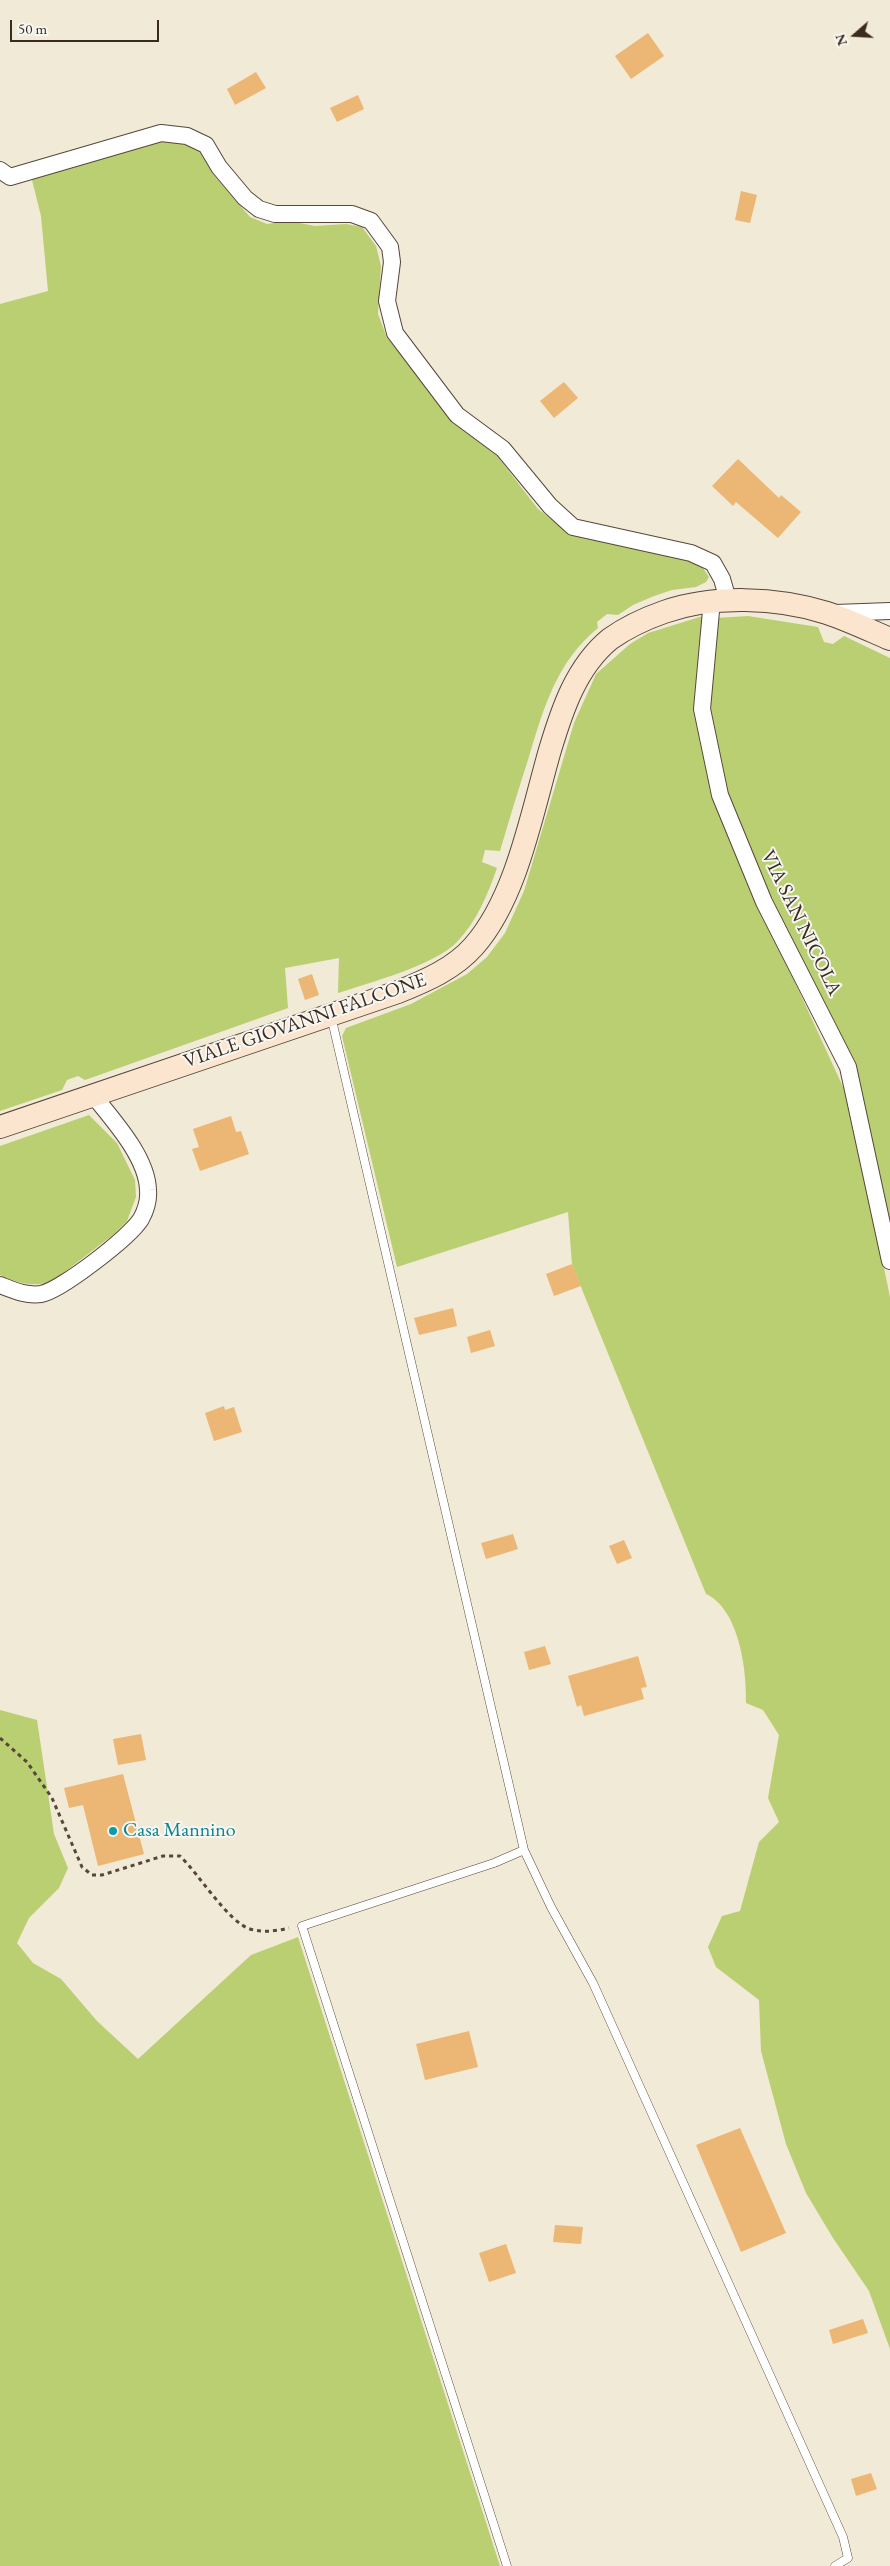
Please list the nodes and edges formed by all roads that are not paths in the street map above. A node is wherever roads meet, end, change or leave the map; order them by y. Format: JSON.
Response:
{"nodes":[{"id":1,"x":0,"y":170,"type":"edge"},
{"id":2,"x":720,"y":600,"type":"junction"},
{"id":3,"x":890,"y":611,"type":"edge"},
{"id":4,"x":827,"y":613,"type":"junction"},
{"id":5,"x":890,"y":639,"type":"edge"},
{"id":6,"x":330,"y":1014,"type":"junction"},
{"id":7,"x":93,"y":1095,"type":"junction"},
{"id":8,"x":0,"y":1126,"type":"edge"},
{"id":9,"x":890,"y":1261,"type":"edge"},
{"id":10,"x":0,"y":1285,"type":"edge"},
{"id":11,"x":524,"y":1850,"type":"junction"},
{"id":12,"x":507,"y":2566,"type":"edge"},
{"id":13,"x":835,"y":2566,"type":"edge"}],
"edges":[{"from":1,"to":2,"type":"street"},
{"from":2,"to":4,"type":"street","name":"VIALE GIOVANNI FALCONE"},
{"from":2,"to":6,"type":"street","name":"VIALE GIOVANNI FALCONE"},
{"from":2,"to":9,"type":"street","name":"VIA SAN NICOLA"},
{"from":3,"to":4,"type":"street"},
{"from":4,"to":5,"type":"street"},
{"from":6,"to":7,"type":"street","name":"VIALE GIOVANNI FALCONE"},
{"from":6,"to":11,"type":"lane"},
{"from":7,"to":8,"type":"street","name":"VIALE GIOVANNI FALCONE"},
{"from":7,"to":10,"type":"street"},
{"from":11,"to":12,"type":"lane"},
{"from":11,"to":13,"type":"lane"}]}
